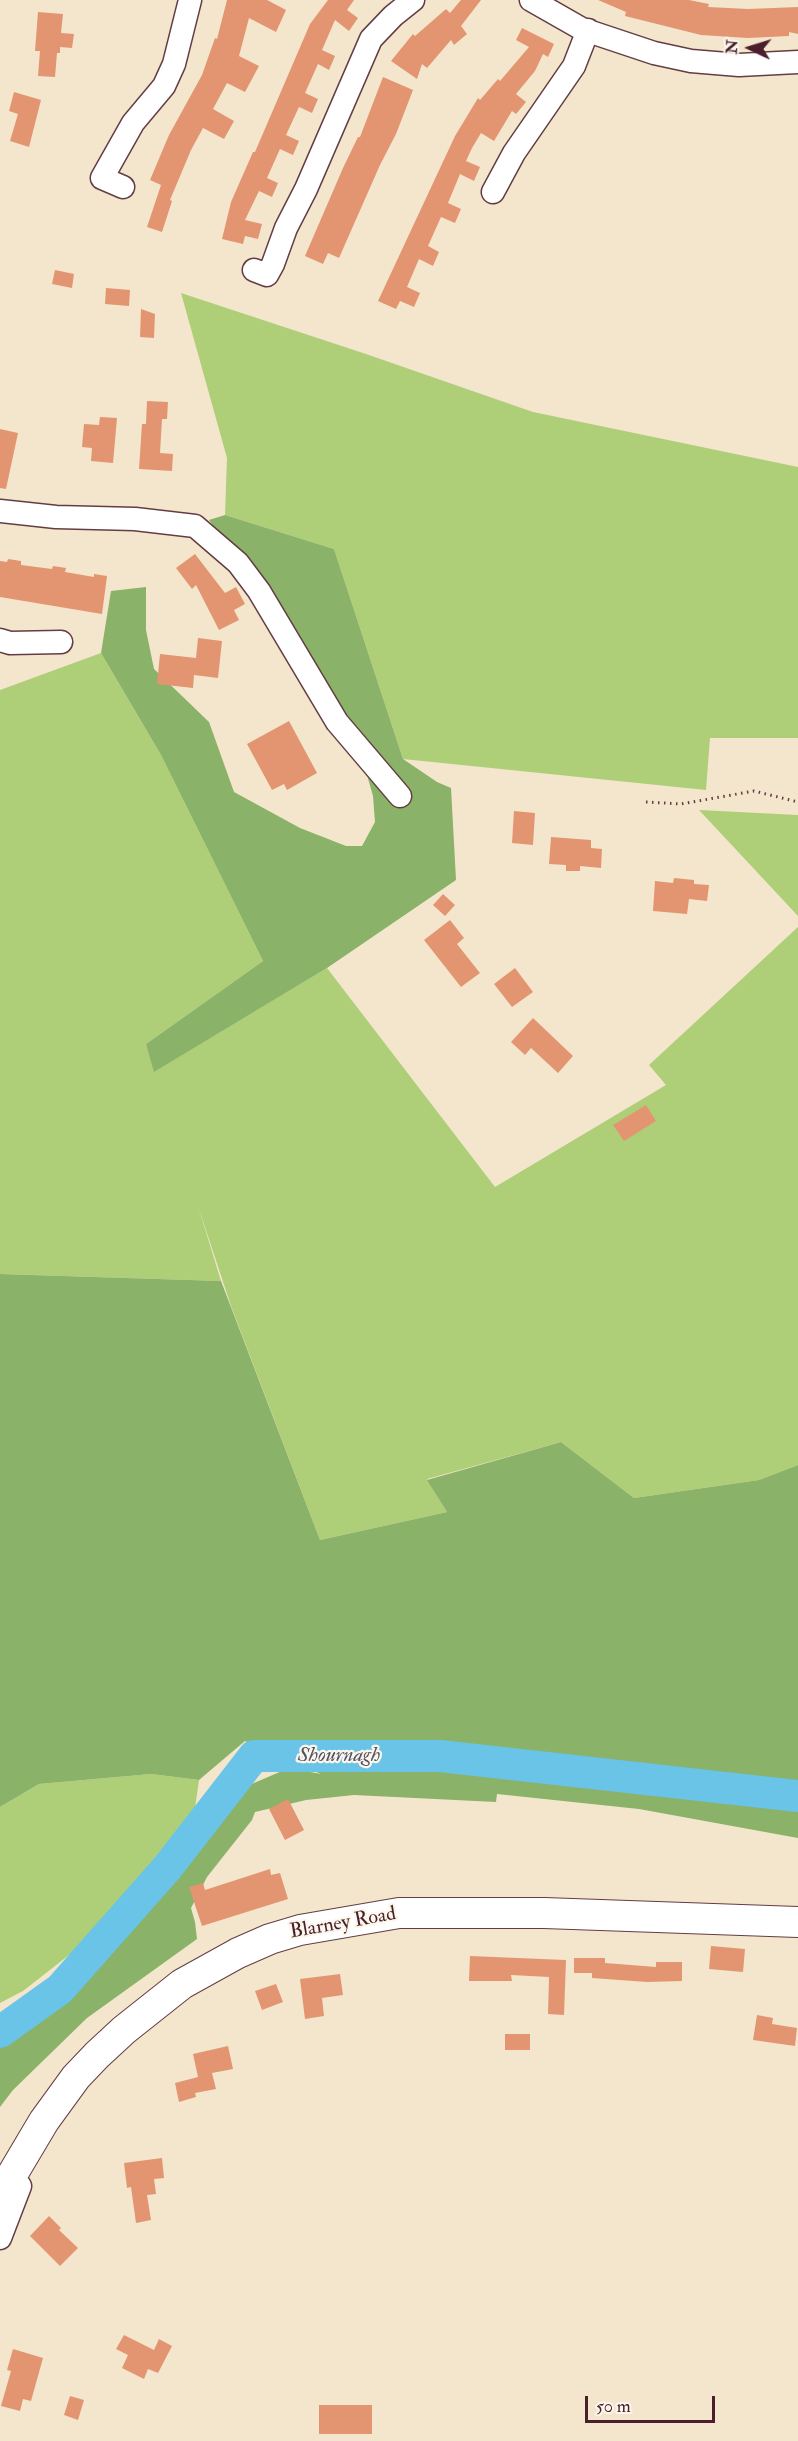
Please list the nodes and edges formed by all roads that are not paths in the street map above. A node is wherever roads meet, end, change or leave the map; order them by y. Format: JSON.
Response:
{"nodes":[{"id":1,"x":190,"y":0,"type":"edge"},
{"id":2,"x":413,"y":0,"type":"edge"},
{"id":3,"x":531,"y":0,"type":"edge"},
{"id":4,"x":588,"y":30,"type":"junction"},
{"id":5,"x":798,"y":62,"type":"edge"},
{"id":6,"x":123,"y":187,"type":"dead end"},
{"id":7,"x":493,"y":192,"type":"dead end"},
{"id":8,"x":254,"y":270,"type":"dead end"},
{"id":9,"x":0,"y":510,"type":"edge"},
{"id":10,"x":0,"y":640,"type":"edge"},
{"id":11,"x":61,"y":642,"type":"dead end"},
{"id":12,"x":400,"y":796,"type":"dead end"},
{"id":13,"x":798,"y":1923,"type":"edge"},
{"id":14,"x":4,"y":2187,"type":"edge"},
{"id":15,"x":0,"y":2238,"type":"edge"}],
"edges":[{"from":1,"to":6,"type":"street"},
{"from":2,"to":8,"type":"street"},
{"from":3,"to":4,"type":"street"},
{"from":4,"to":5,"type":"street"},
{"from":4,"to":7,"type":"street"},
{"from":9,"to":12,"type":"street"},
{"from":10,"to":11,"type":"street"},
{"from":13,"to":14,"type":"main road","name":"Blarney Road"},
{"from":14,"to":15,"type":"street"}]}
